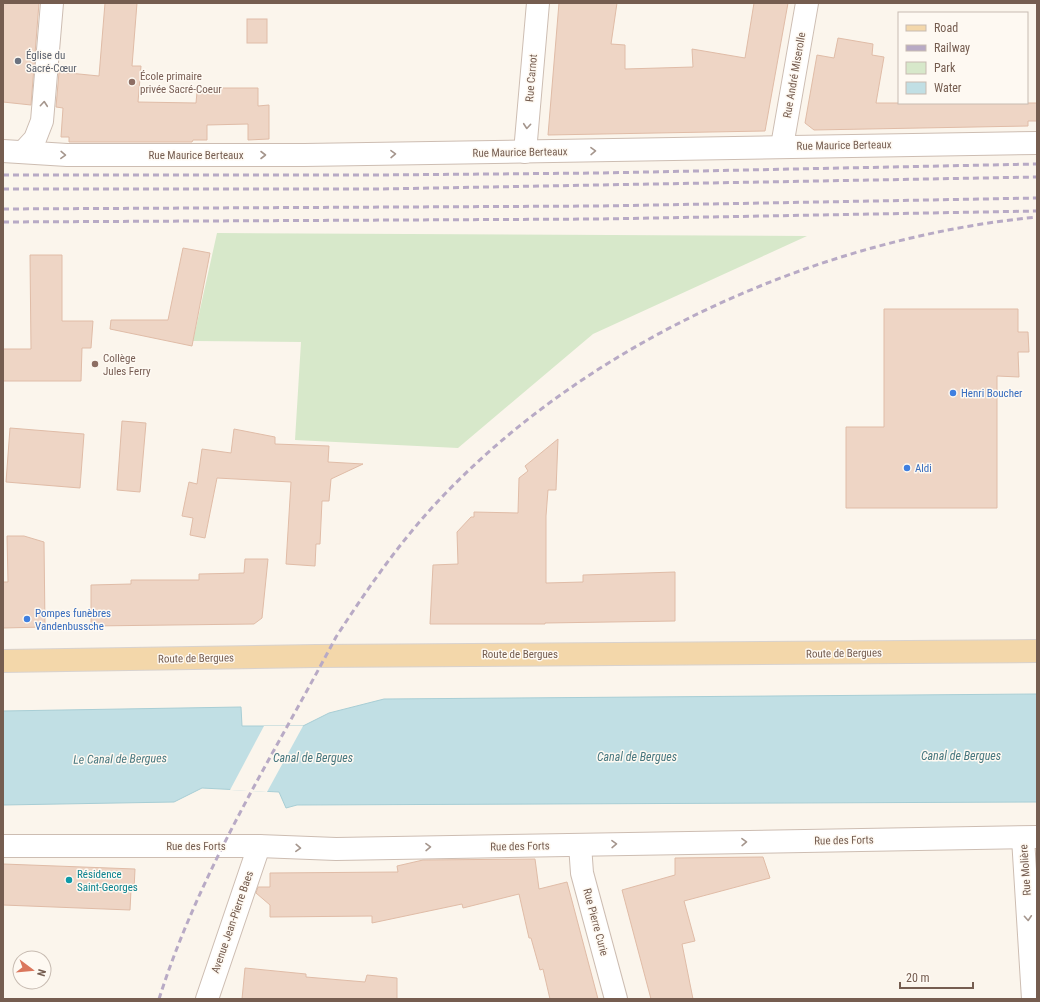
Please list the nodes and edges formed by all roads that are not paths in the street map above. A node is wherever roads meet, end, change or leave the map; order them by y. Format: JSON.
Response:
{"nodes":[{"id":1,"x":52,"y":3,"type":"edge"},
{"id":2,"x":538,"y":3,"type":"edge"},
{"id":3,"x":807,"y":3,"type":"edge"},
{"id":4,"x":1037,"y":143,"type":"edge"},
{"id":5,"x":782,"y":146,"type":"junction"},
{"id":6,"x":14,"y":151,"type":"edge"},
{"id":7,"x":525,"y":152,"type":"junction"},
{"id":8,"x":1037,"y":650,"type":"edge"},
{"id":9,"x":3,"y":661,"type":"edge"},
{"id":10,"x":1030,"y":837,"type":"edge"},
{"id":11,"x":580,"y":845,"type":"junction"},
{"id":12,"x":3,"y":846,"type":"edge"},
{"id":13,"x":259,"y":846,"type":"junction"},
{"id":14,"x":206,"y":999,"type":"edge"},
{"id":15,"x":616,"y":999,"type":"edge"},
{"id":16,"x":1033,"y":999,"type":"edge"}],
"edges":[{"from":6,"to":1,"type":"street","one_way":true},
{"from":2,"to":7,"type":"street","name":"Rue Carnot","one_way":true},
{"from":3,"to":5,"type":"street","name":"Rue André Miserolle"},
{"from":4,"to":5,"type":"street","name":"Rue Maurice Berteaux"},
{"from":7,"to":5,"type":"street","name":"Rue Maurice Berteaux","one_way":true},
{"from":6,"to":7,"type":"street","name":"Rue Maurice Berteaux","one_way":true},
{"from":8,"to":9,"type":"main road","name":"Route de Bergues"},
{"from":11,"to":10,"type":"street","name":"Rue des Forts","one_way":true},
{"from":10,"to":16,"type":"street","name":"Rue Molière","one_way":true},
{"from":13,"to":11,"type":"street","name":"Rue des Forts","one_way":true},
{"from":11,"to":15,"type":"street","name":"Rue Pierre Curie"},
{"from":12,"to":13,"type":"street","name":"Rue des Forts"},
{"from":13,"to":14,"type":"street","name":"Avenue Jean-Pierre Baes"}]}
